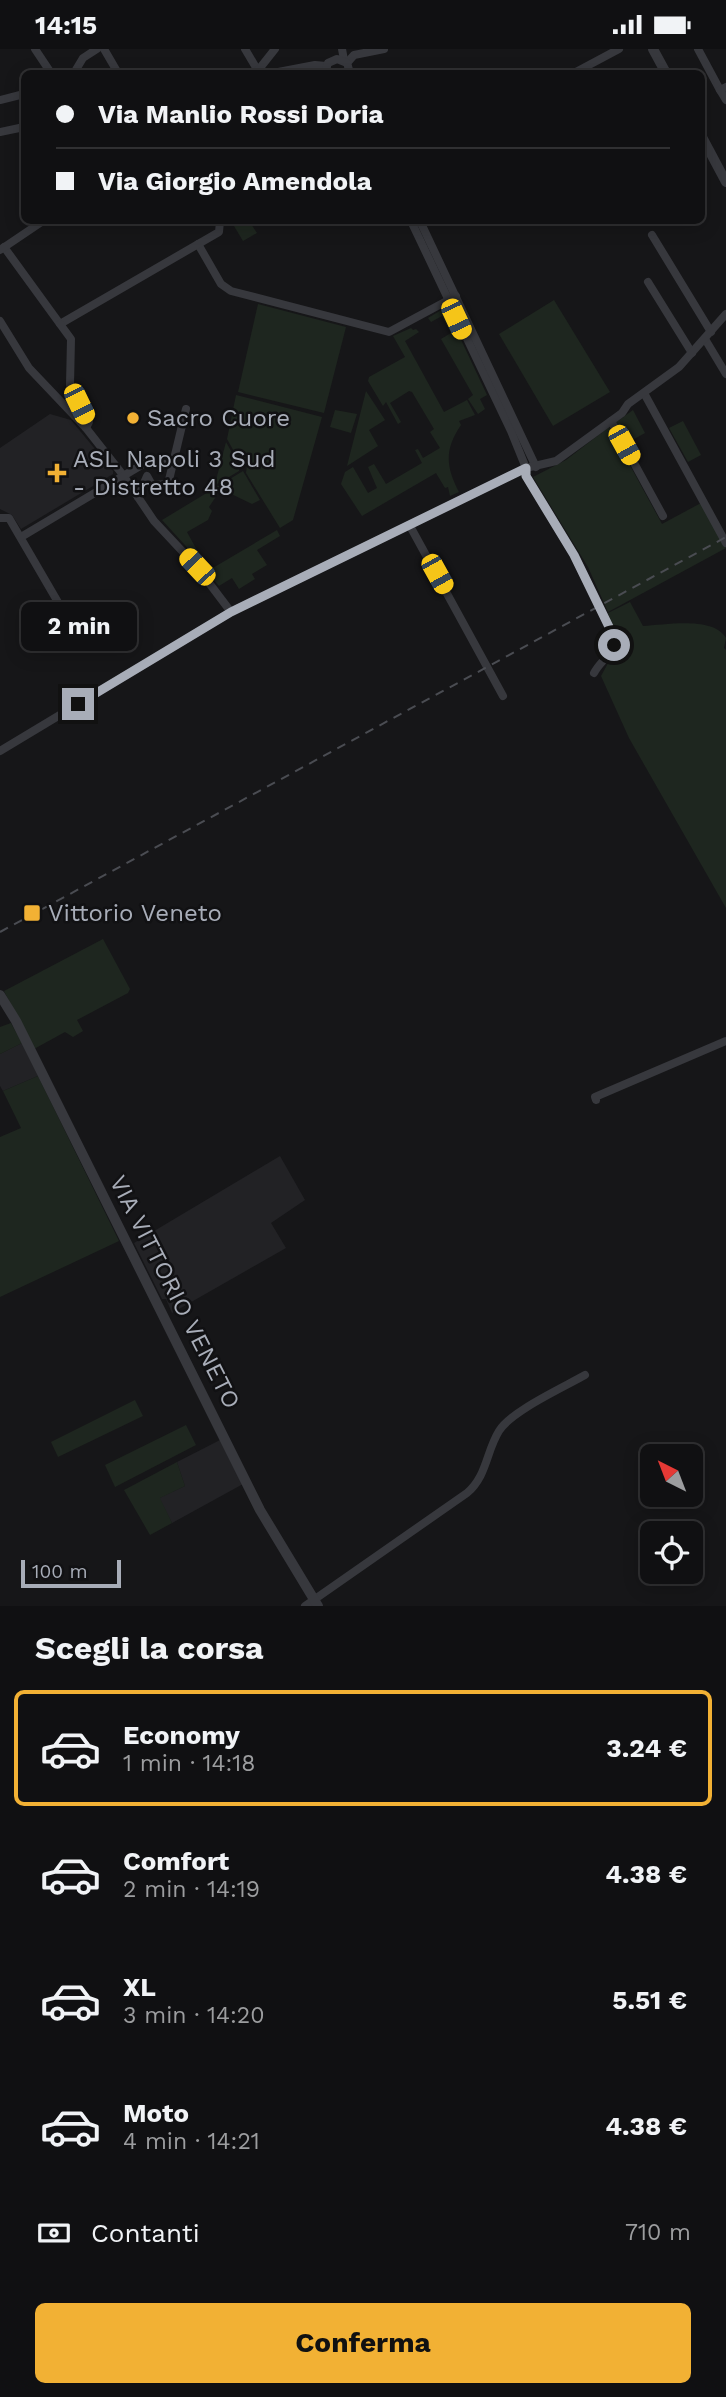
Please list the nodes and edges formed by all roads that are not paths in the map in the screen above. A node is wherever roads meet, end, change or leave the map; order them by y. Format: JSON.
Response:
{"nodes":[{"id":1,"x":35,"y":49,"type":"edge"},
{"id":2,"x":97,"y":49,"type":"edge"},
{"id":3,"x":104,"y":49,"type":"edge"},
{"id":4,"x":245,"y":49,"type":"edge"},
{"id":5,"x":275,"y":49,"type":"edge"},
{"id":6,"x":335,"y":49,"type":"edge"},
{"id":7,"x":342,"y":49,"type":"edge"},
{"id":8,"x":384,"y":49,"type":"edge"},
{"id":9,"x":619,"y":49,"type":"edge"},
{"id":10,"x":653,"y":49,"type":"edge"},
{"id":11,"x":698,"y":49,"type":"edge"},
{"id":12,"x":343,"y":61,"type":"junction"},
{"id":13,"x":49,"y":70,"type":"edge"},
{"id":14,"x":76,"y":70,"type":"edge"},
{"id":15,"x":116,"y":70,"type":"edge"},
{"id":16,"x":256,"y":70,"type":"edge"},
{"id":17,"x":259,"y":70,"type":"edge"},
{"id":18,"x":289,"y":70,"type":"edge"},
{"id":19,"x":326,"y":70,"type":"edge"},
{"id":20,"x":348,"y":70,"type":"edge"},
{"id":21,"x":580,"y":70,"type":"edge"},
{"id":22,"x":664,"y":70,"type":"edge"},
{"id":23,"x":723,"y":88,"type":"edge"},
{"id":24,"x":21,"y":95,"type":"edge"},
{"id":25,"x":0,"y":100,"type":"edge"},
{"id":26,"x":726,"y":100,"type":"edge"},
{"id":27,"x":21,"y":128,"type":"edge"},
{"id":28,"x":0,"y":132,"type":"edge"},
{"id":29,"x":705,"y":143,"type":"edge"},
{"id":30,"x":726,"y":182,"type":"edge"},
{"id":31,"x":39,"y":224,"type":"edge"},
{"id":32,"x":220,"y":224,"type":"edge"},
{"id":33,"x":413,"y":224,"type":"edge"},
{"id":34,"x":421,"y":224,"type":"edge"},
{"id":35,"x":652,"y":235,"type":"dead end"},
{"id":36,"x":198,"y":244,"type":"junction"},
{"id":37,"x":2,"y":249,"type":"edge"},
{"id":38,"x":648,"y":282,"type":"dead end"},
{"id":39,"x":452,"y":298,"type":"junction"},
{"id":40,"x":726,"y":314,"type":"edge"},
{"id":41,"x":0,"y":321,"type":"edge"},
{"id":42,"x":60,"y":324,"type":"junction"},
{"id":43,"x":708,"y":335,"type":"junction"},
{"id":44,"x":691,"y":353,"type":"junction"},
{"id":45,"x":726,"y":374,"type":"edge"},
{"id":46,"x":644,"y":393,"type":"junction"},
{"id":47,"x":186,"y":409,"type":"dead end"},
{"id":48,"x":611,"y":421,"type":"junction"},
{"id":49,"x":86,"y":428,"type":"junction"},
{"id":50,"x":520,"y":453,"type":"junction"},
{"id":51,"x":172,"y":466,"type":"junction"},
{"id":52,"x":536,"y":467,"type":"junction"},
{"id":53,"x":526,"y":468,"type":"junction"},
{"id":54,"x":123,"y":475,"type":"junction"},
{"id":55,"x":509,"y":477,"type":"junction"},
{"id":56,"x":138,"y":497,"type":"junction"},
{"id":57,"x":663,"y":516,"type":"dead end"},
{"id":58,"x":0,"y":518,"type":"edge"},
{"id":59,"x":410,"y":526,"type":"junction"},
{"id":60,"x":21,"y":537,"type":"junction"},
{"id":61,"x":726,"y":543,"type":"edge"},
{"id":62,"x":231,"y":612,"type":"junction"},
{"id":63,"x":73,"y":628,"type":"dead end"},
{"id":64,"x":594,"y":673,"type":"dead end"},
{"id":65,"x":503,"y":696,"type":"dead end"},
{"id":66,"x":0,"y":751,"type":"edge"},
{"id":67,"x":0,"y":995,"type":"edge"},
{"id":68,"x":726,"y":1041,"type":"edge"},
{"id":69,"x":596,"y":1100,"type":"dead end"},
{"id":70,"x":585,"y":1374,"type":"dead end"},
{"id":71,"x":316,"y":1603,"type":"edge"},
{"id":72,"x":305,"y":1606,"type":"edge"}],
"edges":[{"from":1,"to":13,"type":"street"},
{"from":2,"to":14,"type":"street"},
{"from":3,"to":15,"type":"street"},
{"from":4,"to":16,"type":"street"},
{"from":5,"to":17,"type":"street"},
{"from":6,"to":12,"type":"street"},
{"from":7,"to":12,"type":"street"},
{"from":8,"to":12,"type":"street"},
{"from":9,"to":21,"type":"street"},
{"from":10,"to":22,"type":"street"},
{"from":11,"to":23,"type":"street"},
{"from":12,"to":19,"type":"street"},
{"from":12,"to":20,"type":"street"},
{"from":18,"to":19,"type":"street"},
{"from":23,"to":26,"type":"street"},
{"from":24,"to":25,"type":"street"},
{"from":27,"to":28,"type":"street"},
{"from":29,"to":30,"type":"street"},
{"from":31,"to":37,"type":"street"},
{"from":32,"to":36,"type":"street"},
{"from":33,"to":39,"type":"street"},
{"from":34,"to":39,"type":"street"},
{"from":35,"to":43,"type":"street"},
{"from":36,"to":39,"type":"street"},
{"from":36,"to":42,"type":"street"},
{"from":37,"to":42,"type":"street"},
{"from":38,"to":44,"type":"street"},
{"from":39,"to":50,"type":"street"},
{"from":39,"to":52,"type":"street"},
{"from":40,"to":43,"type":"street"},
{"from":41,"to":49,"type":"street"},
{"from":42,"to":49,"type":"street"},
{"from":43,"to":44,"type":"street"},
{"from":43,"to":45,"type":"street"},
{"from":44,"to":46,"type":"street"},
{"from":46,"to":48,"type":"street"},
{"from":46,"to":61,"type":"street"},
{"from":47,"to":51,"type":"street"},
{"from":48,"to":52,"type":"street"},
{"from":48,"to":57,"type":"street"},
{"from":49,"to":54,"type":"street"},
{"from":50,"to":53,"type":"street"},
{"from":50,"to":55,"type":"street"},
{"from":51,"to":54,"type":"street"},
{"from":51,"to":56,"type":"street"},
{"from":52,"to":53,"type":"street"},
{"from":53,"to":55,"type":"street"},
{"from":53,"to":64,"type":"street"},
{"from":54,"to":56,"type":"street"},
{"from":54,"to":60,"type":"street"},
{"from":55,"to":59,"type":"street"},
{"from":56,"to":62,"type":"street"},
{"from":58,"to":60,"type":"street"},
{"from":59,"to":62,"type":"street"},
{"from":59,"to":65,"type":"street"},
{"from":60,"to":63,"type":"street"},
{"from":62,"to":66,"type":"street"},
{"from":67,"to":71,"type":"street","name":"VIA VITTORIO VENETO"},
{"from":68,"to":69,"type":"street"},
{"from":70,"to":71,"type":"street"},
{"from":71,"to":72,"type":"street"}]}
